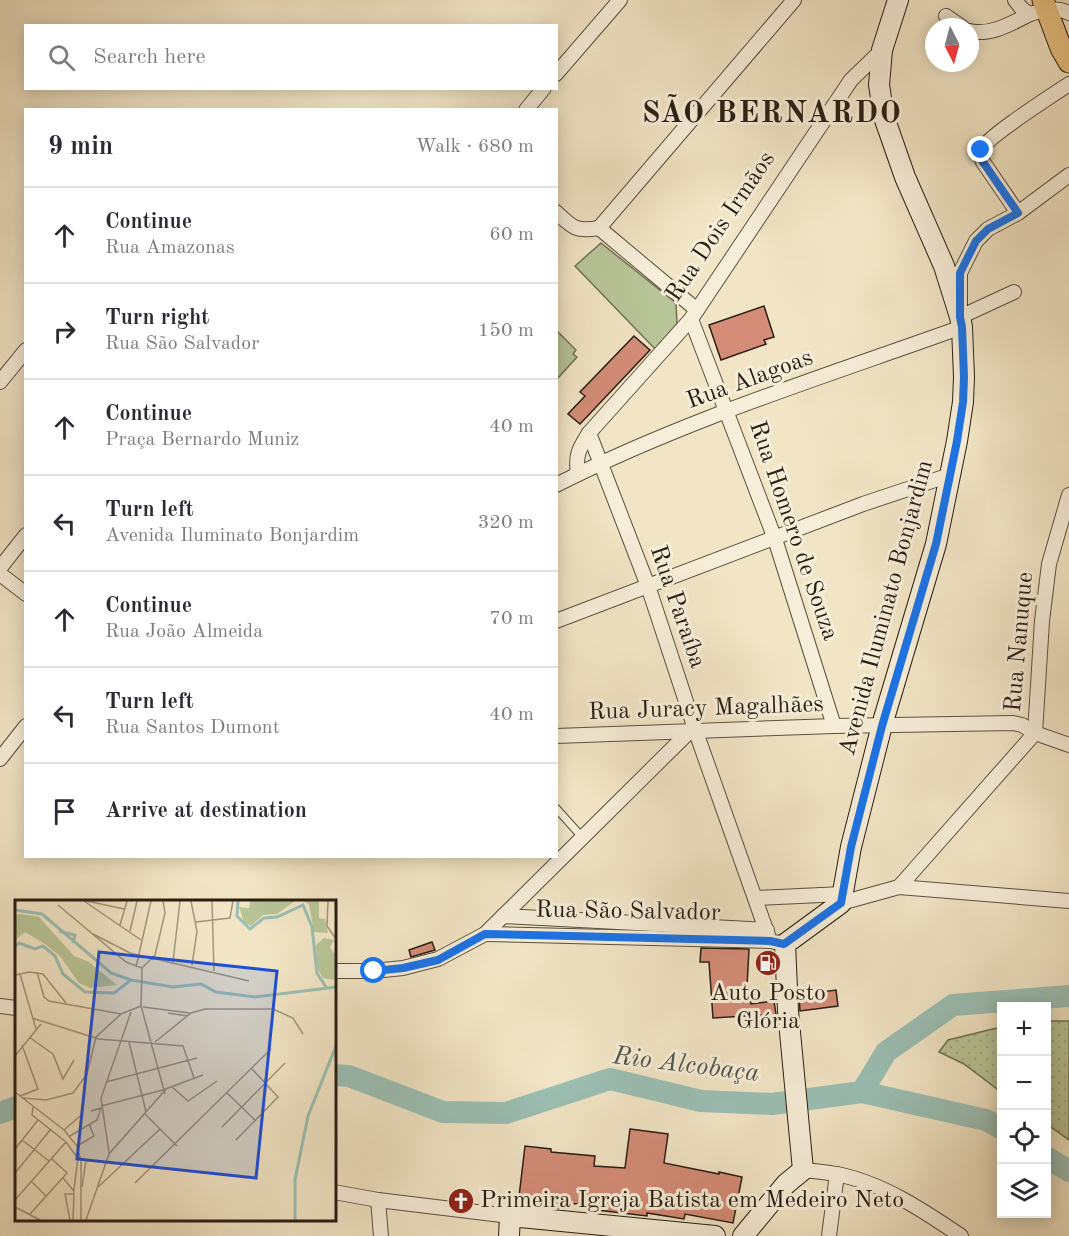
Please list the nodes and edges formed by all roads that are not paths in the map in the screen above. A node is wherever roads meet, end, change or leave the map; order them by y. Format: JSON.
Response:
{"nodes":[{"id":1,"x":620,"y":0,"type":"edge"},
{"id":2,"x":794,"y":0,"type":"edge"},
{"id":3,"x":898,"y":0,"type":"edge"},
{"id":4,"x":1015,"y":0,"type":"edge"},
{"id":5,"x":1053,"y":8,"type":"edge"},
{"id":6,"x":946,"y":16,"type":"dead end"},
{"id":7,"x":949,"y":18,"type":"edge"},
{"id":8,"x":979,"y":33,"type":"edge"},
{"id":9,"x":882,"y":50,"type":"junction"},
{"id":10,"x":1069,"y":62,"type":"edge"},
{"id":11,"x":558,"y":72,"type":"edge"},
{"id":12,"x":1069,"y":84,"type":"edge"},
{"id":13,"x":542,"y":90,"type":"edge"},
{"id":14,"x":528,"y":108,"type":"edge"},
{"id":15,"x":1069,"y":175,"type":"edge"},
{"id":16,"x":1018,"y":213,"type":"junction"},
{"id":17,"x":558,"y":214,"type":"edge"},
{"id":18,"x":599,"y":228,"type":"junction"},
{"id":19,"x":1014,"y":292,"type":"dead end"},
{"id":20,"x":694,"y":315,"type":"junction"},
{"id":21,"x":961,"y":322,"type":"junction"},
{"id":22,"x":24,"y":352,"type":"edge"},
{"id":23,"x":0,"y":382,"type":"edge"},
{"id":24,"x":728,"y":411,"type":"junction"},
{"id":25,"x":589,"y":433,"type":"junction"},
{"id":26,"x":601,"y":463,"type":"junction"},
{"id":27,"x":578,"y":474,"type":"junction"},
{"id":28,"x":950,"y":475,"type":"junction"},
{"id":29,"x":558,"y":484,"type":"edge"},
{"id":30,"x":1069,"y":495,"type":"edge"},
{"id":31,"x":24,"y":538,"type":"edge"},
{"id":32,"x":775,"y":538,"type":"junction"},
{"id":33,"x":0,"y":568,"type":"edge"},
{"id":34,"x":0,"y":574,"type":"edge"},
{"id":35,"x":648,"y":586,"type":"junction"},
{"id":36,"x":24,"y":592,"type":"edge"},
{"id":37,"x":558,"y":620,"type":"edge"},
{"id":38,"x":834,"y":726,"type":"junction"},
{"id":39,"x":882,"y":726,"type":"junction"},
{"id":40,"x":24,"y":729,"type":"edge"},
{"id":41,"x":692,"y":732,"type":"junction"},
{"id":42,"x":1035,"y":733,"type":"junction"},
{"id":43,"x":558,"y":736,"type":"edge"},
{"id":44,"x":1069,"y":745,"type":"edge"},
{"id":45,"x":0,"y":759,"type":"edge"},
{"id":46,"x":558,"y":810,"type":"edge"},
{"id":47,"x":582,"y":837,"type":"junction"},
{"id":48,"x":899,"y":887,"type":"junction"},
{"id":49,"x":756,"y":898,"type":"junction"},
{"id":50,"x":842,"y":899,"type":"junction"},
{"id":51,"x":1069,"y":901,"type":"edge"},
{"id":52,"x":503,"y":916,"type":"junction"},
{"id":53,"x":485,"y":934,"type":"junction"},
{"id":54,"x":774,"y":938,"type":"junction"},
{"id":55,"x":336,"y":971,"type":"edge"},
{"id":56,"x":0,"y":1006,"type":"edge"},
{"id":57,"x":15,"y":1008,"type":"edge"},
{"id":58,"x":803,"y":1170,"type":"junction"},
{"id":59,"x":837,"y":1174,"type":"junction"},
{"id":60,"x":336,"y":1192,"type":"edge"},
{"id":61,"x":378,"y":1200,"type":"junction"},
{"id":62,"x":510,"y":1216,"type":"junction"},
{"id":63,"x":622,"y":1231,"type":"edge"},
{"id":64,"x":381,"y":1236,"type":"edge"},
{"id":65,"x":509,"y":1236,"type":"edge"},
{"id":66,"x":716,"y":1236,"type":"edge"},
{"id":67,"x":743,"y":1236,"type":"edge"},
{"id":68,"x":829,"y":1236,"type":"edge"},
{"id":69,"x":961,"y":1236,"type":"edge"}],
"edges":[{"from":1,"to":11,"type":"street"},
{"from":2,"to":18,"type":"street"},
{"from":3,"to":9,"type":"street","name":"Rua Dois Irmãos"},
{"from":4,"to":5,"type":"street"},
{"from":5,"to":8,"type":"street"},
{"from":5,"to":10,"type":"main road"},
{"from":6,"to":7,"type":"street"},
{"from":9,"to":20,"type":"street","name":"Rua Dois Irmãos"},
{"from":9,"to":21,"type":"street","name":"Avenida Iluminato Bonjardim"},
{"from":12,"to":16,"type":"street"},
{"from":13,"to":14,"type":"street"},
{"from":15,"to":16,"type":"street"},
{"from":16,"to":21,"type":"street"},
{"from":17,"to":18,"type":"street"},
{"from":18,"to":20,"type":"street","name":"Rua Homero de Souza"},
{"from":19,"to":21,"type":"street","name":"Rua Alagoas"},
{"from":20,"to":24,"type":"street","name":"Rua Homero de Souza"},
{"from":20,"to":25,"type":"street","name":"Rua Dois Irmãos"},
{"from":21,"to":24,"type":"street","name":"Rua Alagoas"},
{"from":21,"to":28,"type":"street","name":"Avenida Iluminato Bonjardim"},
{"from":22,"to":23,"type":"street"},
{"from":24,"to":26,"type":"street","name":"Rua Alagoas"},
{"from":24,"to":32,"type":"street","name":"Rua Homero de Souza"},
{"from":25,"to":26,"type":"street","name":"Rua Paraíba"},
{"from":25,"to":27,"type":"street","name":"Rua Dois Irmãos"},
{"from":26,"to":27,"type":"street","name":"Rua Alagoas"},
{"from":26,"to":35,"type":"street","name":"Rua Paraíba"},
{"from":27,"to":29,"type":"street","name":"Rua Alagoas"},
{"from":28,"to":32,"type":"street"},
{"from":28,"to":39,"type":"street","name":"Avenida Iluminato Bonjardim"},
{"from":30,"to":42,"type":"street","name":"Rua Nanuque"},
{"from":31,"to":33,"type":"street"},
{"from":32,"to":35,"type":"street"},
{"from":32,"to":38,"type":"street","name":"Rua Homero de Souza"},
{"from":34,"to":36,"type":"street"},
{"from":35,"to":37,"type":"street"},
{"from":35,"to":41,"type":"street","name":"Rua Paraíba"},
{"from":38,"to":39,"type":"street","name":"Rua Juracy Magalhães"},
{"from":38,"to":41,"type":"street","name":"Rua Juracy Magalhães"},
{"from":39,"to":42,"type":"street","name":"Rua Juracy Magalhães"},
{"from":39,"to":50,"type":"street","name":"Avenida Iluminato Bonjardim"},
{"from":40,"to":45,"type":"street"},
{"from":41,"to":43,"type":"street","name":"Rua Juracy Magalhães"},
{"from":41,"to":47,"type":"street"},
{"from":41,"to":49,"type":"street","name":"Rua Paraíba"},
{"from":42,"to":44,"type":"street","name":"Rua Juracy Magalhães"},
{"from":42,"to":48,"type":"street","name":"Rua Nanuque"},
{"from":46,"to":47,"type":"lane"},
{"from":47,"to":52,"type":"street"},
{"from":48,"to":50,"type":"street"},
{"from":48,"to":51,"type":"street"},
{"from":49,"to":50,"type":"street"},
{"from":49,"to":54,"type":"street","name":"Rua Paraíba"},
{"from":50,"to":54,"type":"street"},
{"from":52,"to":53,"type":"street"},
{"from":52,"to":54,"type":"street","name":"Rua São Salvador"},
{"from":53,"to":54,"type":"street","name":"Rua São Salvador"},
{"from":53,"to":55,"type":"street"},
{"from":54,"to":58,"type":"street"},
{"from":56,"to":57,"type":"street"},
{"from":58,"to":59,"type":"street"},
{"from":58,"to":67,"type":"street"},
{"from":59,"to":68,"type":"street"},
{"from":59,"to":69,"type":"street"},
{"from":60,"to":61,"type":"street"},
{"from":61,"to":62,"type":"street"},
{"from":61,"to":64,"type":"street"},
{"from":62,"to":63,"type":"street"},
{"from":62,"to":65,"type":"street"},
{"from":63,"to":66,"type":"street"}]}
